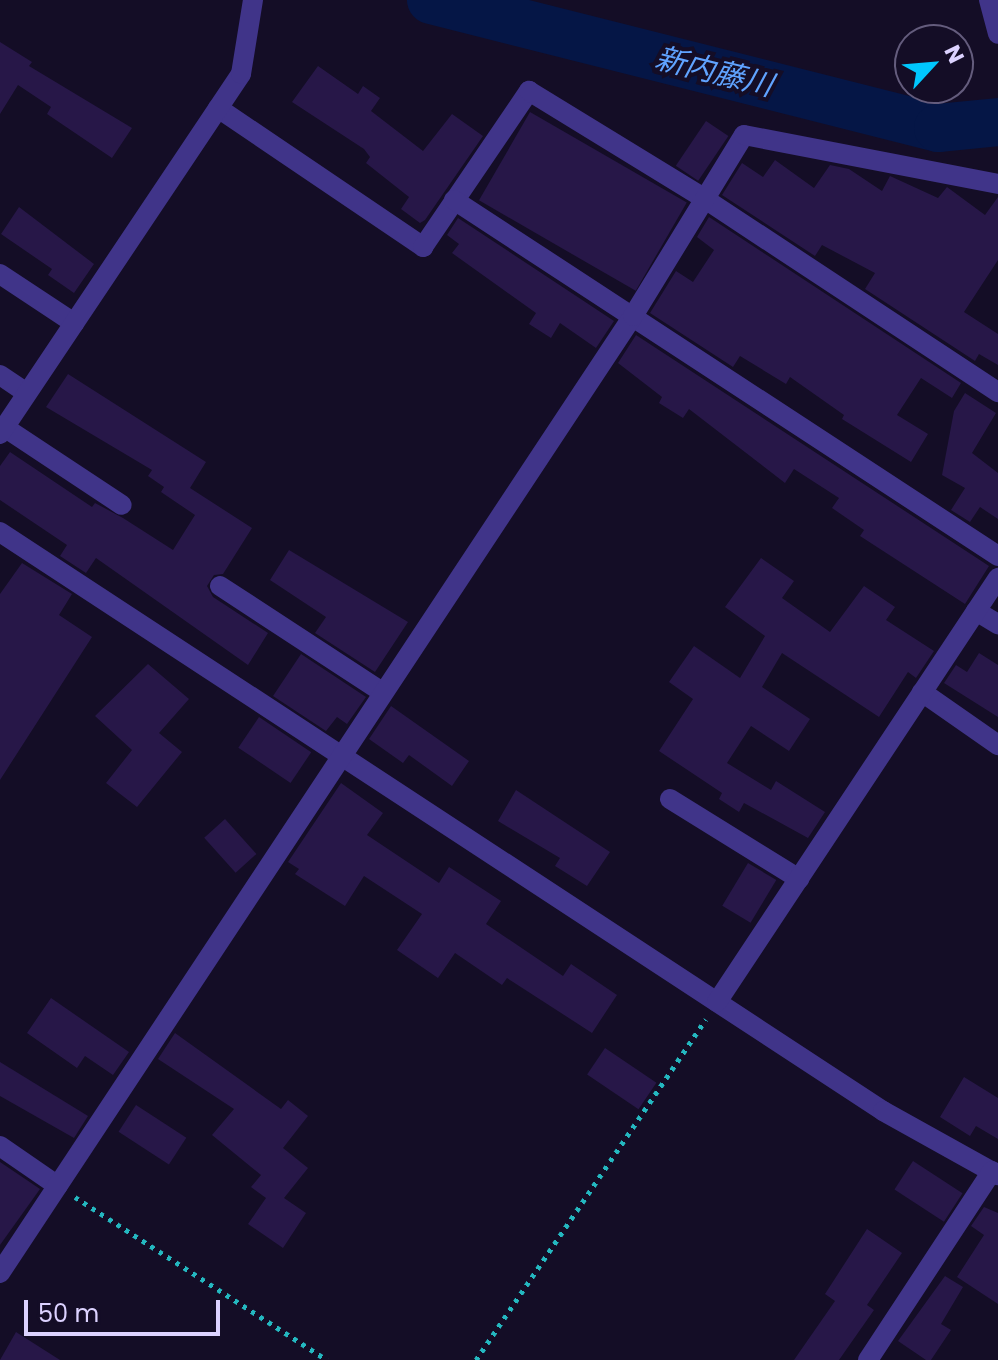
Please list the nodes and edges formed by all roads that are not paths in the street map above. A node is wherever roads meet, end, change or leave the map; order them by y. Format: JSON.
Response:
{"nodes":[{"id":1,"x":253,"y":0,"type":"edge"},
{"id":2,"x":989,"y":2,"type":"edge"},
{"id":3,"x":998,"y":34,"type":"edge"},
{"id":4,"x":218,"y":108,"type":"junction"},
{"id":5,"x":998,"y":184,"type":"edge"},
{"id":6,"x":705,"y":199,"type":"junction"},
{"id":7,"x":454,"y":200,"type":"junction"},
{"id":8,"x":0,"y":274,"type":"edge"},
{"id":9,"x":633,"y":316,"type":"junction"},
{"id":10,"x":74,"y":323,"type":"junction"},
{"id":11,"x":0,"y":375,"type":"edge"},
{"id":12,"x":998,"y":392,"type":"edge"},
{"id":13,"x":27,"y":393,"type":"junction"},
{"id":14,"x":2,"y":430,"type":"edge"},
{"id":15,"x":122,"y":505,"type":"dead end"},
{"id":16,"x":0,"y":532,"type":"edge"},
{"id":17,"x":998,"y":556,"type":"edge"},
{"id":18,"x":998,"y":578,"type":"edge"},
{"id":19,"x":220,"y":586,"type":"dead end"},
{"id":20,"x":976,"y":611,"type":"junction"},
{"id":21,"x":998,"y":624,"type":"edge"},
{"id":22,"x":382,"y":692,"type":"junction"},
{"id":23,"x":922,"y":692,"type":"junction"},
{"id":24,"x":998,"y":745,"type":"edge"},
{"id":25,"x":341,"y":753,"type":"junction"},
{"id":26,"x":670,"y":799,"type":"dead end"},
{"id":27,"x":799,"y":879,"type":"junction"},
{"id":28,"x":717,"y":1002,"type":"junction"},
{"id":29,"x":0,"y":1146,"type":"edge"},
{"id":30,"x":995,"y":1173,"type":"edge"},
{"id":31,"x":58,"y":1186,"type":"junction"},
{"id":32,"x":0,"y":1273,"type":"edge"},
{"id":33,"x":868,"y":1360,"type":"edge"}],
"edges":[{"from":1,"to":4,"type":"street"},
{"from":2,"to":3,"type":"street"},
{"from":4,"to":7,"type":"street"},
{"from":4,"to":10,"type":"street"},
{"from":5,"to":6,"type":"street"},
{"from":6,"to":7,"type":"street"},
{"from":6,"to":9,"type":"street"},
{"from":6,"to":12,"type":"street"},
{"from":7,"to":9,"type":"street"},
{"from":8,"to":10,"type":"street"},
{"from":9,"to":17,"type":"street"},
{"from":9,"to":22,"type":"street"},
{"from":10,"to":13,"type":"street"},
{"from":11,"to":13,"type":"street"},
{"from":13,"to":14,"type":"street"},
{"from":14,"to":15,"type":"street"},
{"from":16,"to":25,"type":"street"},
{"from":18,"to":20,"type":"street"},
{"from":19,"to":22,"type":"street"},
{"from":20,"to":21,"type":"street"},
{"from":20,"to":23,"type":"street"},
{"from":22,"to":25,"type":"street"},
{"from":23,"to":24,"type":"street"},
{"from":23,"to":27,"type":"street"},
{"from":25,"to":28,"type":"street"},
{"from":25,"to":31,"type":"street"},
{"from":26,"to":27,"type":"street"},
{"from":27,"to":28,"type":"street"},
{"from":28,"to":30,"type":"street"},
{"from":29,"to":31,"type":"street"},
{"from":30,"to":33,"type":"street"},
{"from":31,"to":32,"type":"street"}]}
